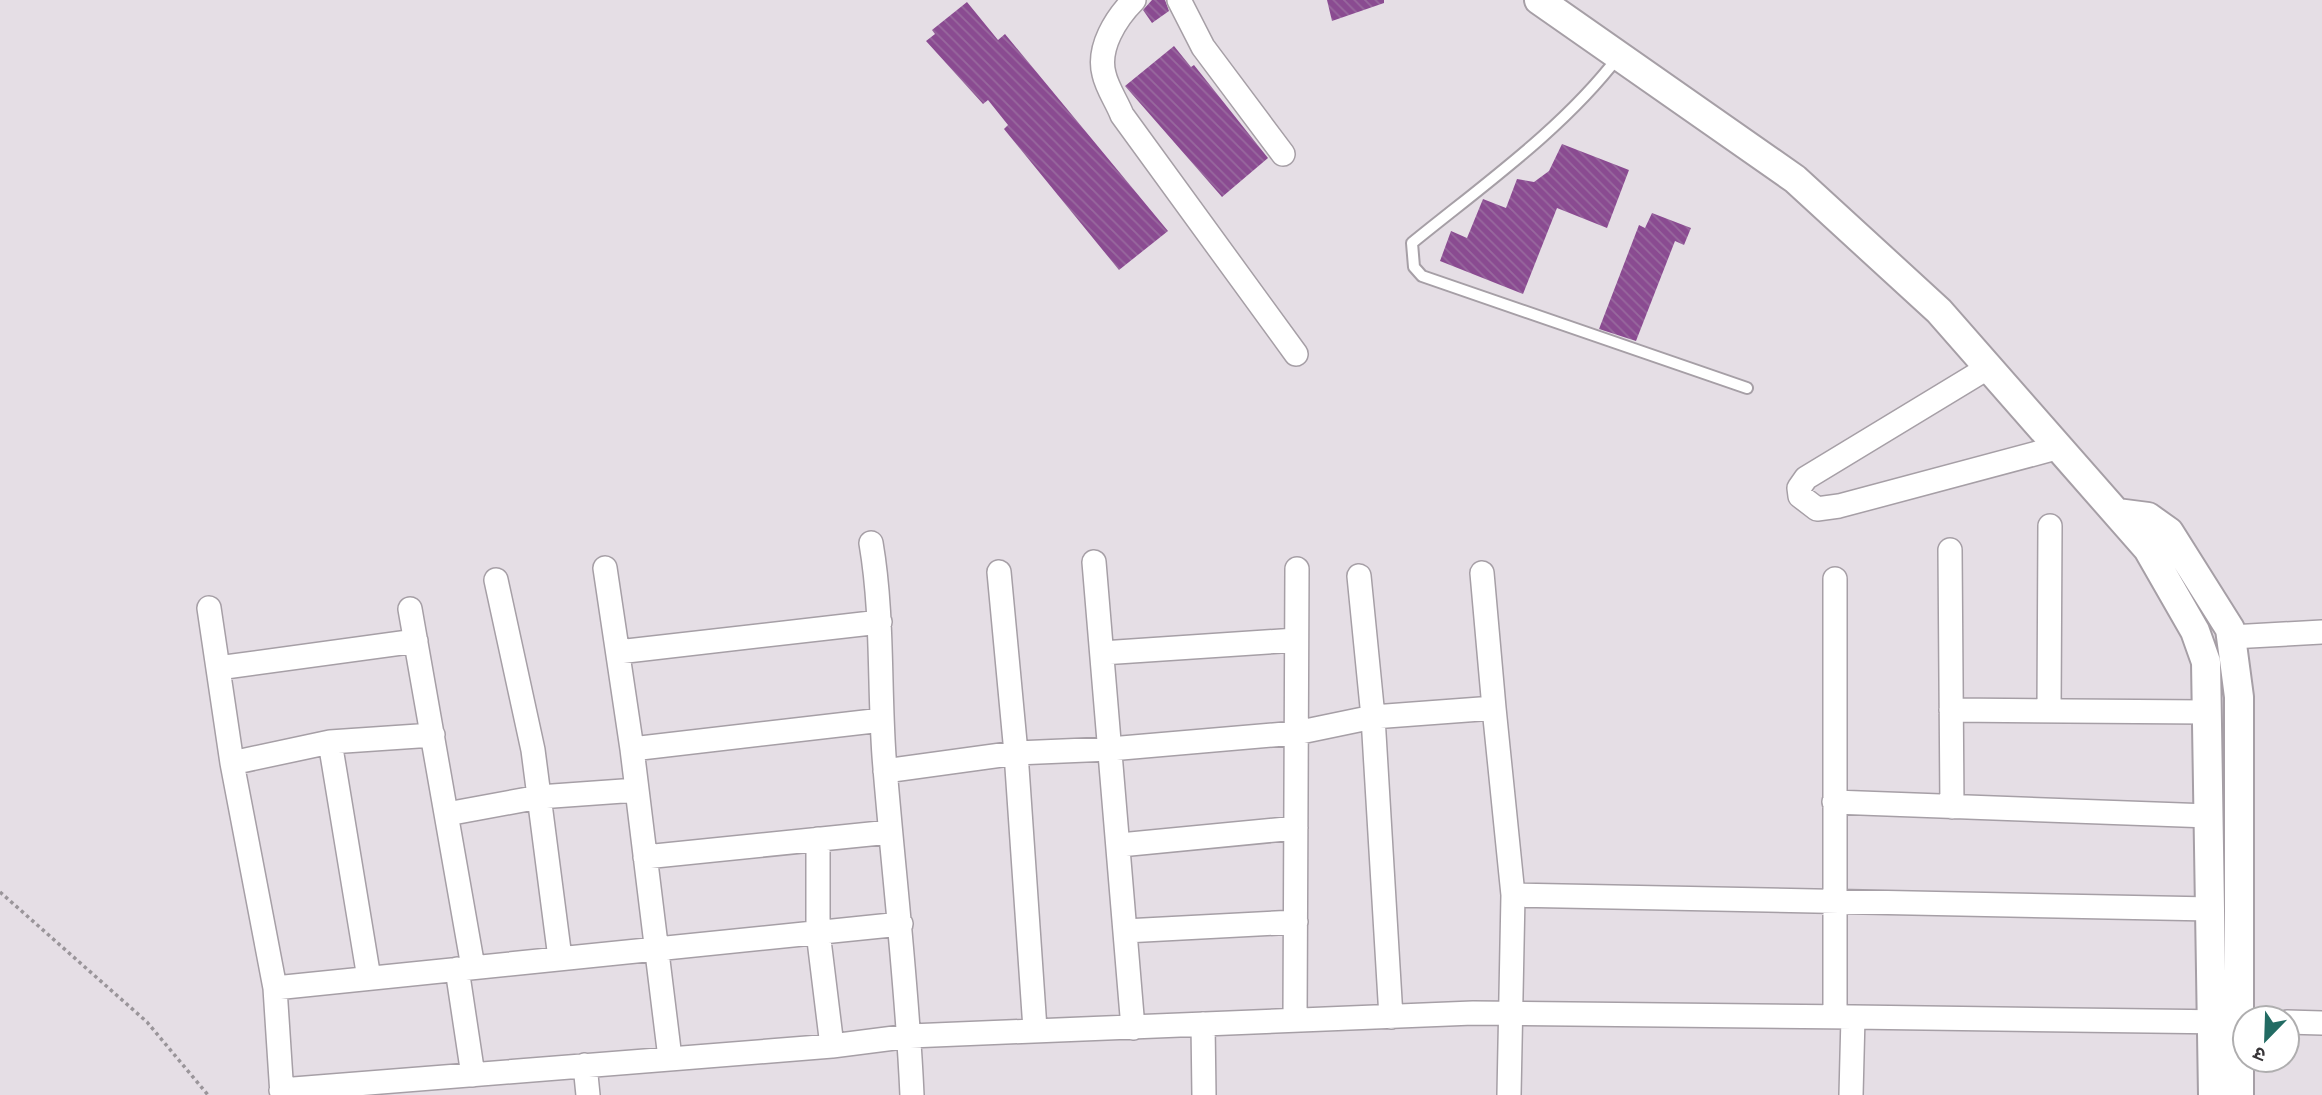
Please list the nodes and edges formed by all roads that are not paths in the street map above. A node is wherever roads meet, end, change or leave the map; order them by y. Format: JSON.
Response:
{"nodes":[{"id":1,"x":1134,"y":0,"type":"edge"},
{"id":2,"x":1179,"y":0,"type":"edge"},
{"id":3,"x":1539,"y":0,"type":"edge"},
{"id":4,"x":1619,"y":55,"type":"junction"},
{"id":5,"x":1283,"y":154,"type":"dead end"},
{"id":6,"x":1296,"y":354,"type":"dead end"},
{"id":7,"x":1989,"y":367,"type":"junction"},
{"id":8,"x":1747,"y":388,"type":"dead end"},
{"id":9,"x":2060,"y":447,"type":"junction"},
{"id":10,"x":2118,"y":513,"type":"junction"},
{"id":11,"x":2050,"y":527,"type":"dead end"},
{"id":12,"x":871,"y":543,"type":"dead end"},
{"id":13,"x":1950,"y":550,"type":"dead end"},
{"id":14,"x":1094,"y":562,"type":"dead end"},
{"id":15,"x":605,"y":568,"type":"dead end"},
{"id":16,"x":1297,"y":569,"type":"dead end"},
{"id":17,"x":999,"y":572,"type":"dead end"},
{"id":18,"x":1482,"y":573,"type":"dead end"},
{"id":19,"x":1359,"y":576,"type":"dead end"},
{"id":20,"x":1835,"y":579,"type":"dead end"},
{"id":21,"x":496,"y":580,"type":"dead end"},
{"id":22,"x":209,"y":608,"type":"dead end"},
{"id":23,"x":410,"y":609,"type":"dead end"},
{"id":24,"x":880,"y":622,"type":"junction"},
{"id":25,"x":2322,"y":632,"type":"edge"},
{"id":26,"x":2231,"y":637,"type":"junction"},
{"id":27,"x":1296,"y":640,"type":"junction"},
{"id":28,"x":416,"y":641,"type":"junction"},
{"id":29,"x":618,"y":652,"type":"junction"},
{"id":30,"x":1102,"y":653,"type":"junction"},
{"id":31,"x":218,"y":668,"type":"junction"},
{"id":32,"x":1494,"y":708,"type":"junction"},
{"id":33,"x":1951,"y":710,"type":"junction"},
{"id":34,"x":2049,"y":710,"type":"junction"},
{"id":35,"x":2206,"y":712,"type":"junction"},
{"id":36,"x":1373,"y":718,"type":"junction"},
{"id":37,"x":882,"y":720,"type":"junction"},
{"id":38,"x":1296,"y":733,"type":"junction"},
{"id":39,"x":433,"y":735,"type":"junction"},
{"id":40,"x":330,"y":742,"type":"junction"},
{"id":41,"x":632,"y":749,"type":"junction"},
{"id":42,"x":1110,"y":749,"type":"junction"},
{"id":43,"x":1016,"y":753,"type":"junction"},
{"id":44,"x":232,"y":763,"type":"junction"},
{"id":45,"x":886,"y":771,"type":"junction"},
{"id":46,"x":637,"y":790,"type":"junction"},
{"id":47,"x":539,"y":797,"type":"junction"},
{"id":48,"x":1833,"y":803,"type":"junction"},
{"id":49,"x":1952,"y":807,"type":"junction"},
{"id":50,"x":446,"y":814,"type":"junction"},
{"id":51,"x":2209,"y":816,"type":"junction"},
{"id":52,"x":1296,"y":828,"type":"junction"},
{"id":53,"x":890,"y":832,"type":"junction"},
{"id":54,"x":818,"y":839,"type":"junction"},
{"id":55,"x":1120,"y":845,"type":"junction"},
{"id":56,"x":645,"y":857,"type":"junction"},
{"id":57,"x":1513,"y":895,"type":"junction"},
{"id":58,"x":1833,"y":900,"type":"junction"},
{"id":59,"x":2211,"y":909,"type":"junction"},
{"id":60,"x":1296,"y":922,"type":"junction"},
{"id":61,"x":901,"y":924,"type":"junction"},
{"id":62,"x":1125,"y":931,"type":"junction"},
{"id":63,"x":818,"y":932,"type":"junction"},
{"id":64,"x":656,"y":948,"type":"junction"},
{"id":65,"x":559,"y":958,"type":"junction"},
{"id":66,"x":465,"y":968,"type":"junction"},
{"id":67,"x":369,"y":978,"type":"junction"},
{"id":68,"x":275,"y":988,"type":"junction"},
{"id":69,"x":2233,"y":1004,"type":"edge"},
{"id":70,"x":2231,"y":1012,"type":"edge"},
{"id":71,"x":1511,"y":1014,"type":"junction"},
{"id":72,"x":1391,"y":1017,"type":"junction"},
{"id":73,"x":1844,"y":1017,"type":"junction"},
{"id":74,"x":1295,"y":1020,"type":"junction"},
{"id":75,"x":2231,"y":1022,"type":"edge"},
{"id":76,"x":2301,"y":1022,"type":"edge"},
{"id":77,"x":2322,"y":1023,"type":"edge"},
{"id":78,"x":1203,"y":1024,"type":"junction"},
{"id":79,"x":1133,"y":1028,"type":"junction"},
{"id":80,"x":1035,"y":1029,"type":"junction"},
{"id":81,"x":2231,"y":1029,"type":"edge"},
{"id":82,"x":909,"y":1036,"type":"junction"},
{"id":83,"x":832,"y":1046,"type":"junction"},
{"id":84,"x":670,"y":1058,"type":"junction"},
{"id":85,"x":585,"y":1065,"type":"junction"},
{"id":86,"x":2237,"y":1074,"type":"edge"},
{"id":87,"x":473,"y":1075,"type":"junction"},
{"id":88,"x":281,"y":1092,"type":"edge"},
{"id":89,"x":588,"y":1095,"type":"edge"},
{"id":90,"x":912,"y":1095,"type":"edge"},
{"id":91,"x":1203,"y":1095,"type":"edge"},
{"id":92,"x":1509,"y":1095,"type":"edge"},
{"id":93,"x":1851,"y":1095,"type":"edge"},
{"id":94,"x":2213,"y":1095,"type":"edge"},
{"id":95,"x":2239,"y":1095,"type":"edge"}],
"edges":[{"from":1,"to":6,"type":"street"},
{"from":2,"to":5,"type":"street"},
{"from":3,"to":4,"type":"street"},
{"from":4,"to":7,"type":"street"},
{"from":4,"to":8,"type":"lane"},
{"from":7,"to":9,"type":"street"},
{"from":7,"to":9,"type":"street"},
{"from":9,"to":10,"type":"street"},
{"from":10,"to":26,"type":"street"},
{"from":10,"to":35,"type":"street"},
{"from":11,"to":34,"type":"street"},
{"from":12,"to":24,"type":"street"},
{"from":13,"to":33,"type":"street"},
{"from":14,"to":30,"type":"street"},
{"from":15,"to":29,"type":"street"},
{"from":16,"to":27,"type":"street"},
{"from":17,"to":43,"type":"street"},
{"from":18,"to":32,"type":"street"},
{"from":19,"to":36,"type":"street"},
{"from":20,"to":48,"type":"street"},
{"from":21,"to":47,"type":"street"},
{"from":22,"to":31,"type":"street"},
{"from":23,"to":28,"type":"street"},
{"from":24,"to":29,"type":"street"},
{"from":24,"to":37,"type":"street"},
{"from":25,"to":26,"type":"street"},
{"from":26,"to":69,"type":"street"},
{"from":27,"to":30,"type":"street"},
{"from":27,"to":38,"type":"street"},
{"from":28,"to":31,"type":"street"},
{"from":28,"to":39,"type":"street"},
{"from":29,"to":41,"type":"street"},
{"from":30,"to":42,"type":"street"},
{"from":31,"to":44,"type":"street"},
{"from":32,"to":36,"type":"street"},
{"from":32,"to":57,"type":"street"},
{"from":33,"to":34,"type":"street"},
{"from":33,"to":49,"type":"street"},
{"from":34,"to":35,"type":"street"},
{"from":35,"to":51,"type":"street"},
{"from":36,"to":38,"type":"street"},
{"from":36,"to":72,"type":"street"},
{"from":37,"to":41,"type":"street"},
{"from":37,"to":45,"type":"street"},
{"from":38,"to":42,"type":"street"},
{"from":38,"to":52,"type":"street"},
{"from":39,"to":40,"type":"street"},
{"from":39,"to":50,"type":"street"},
{"from":40,"to":44,"type":"street"},
{"from":40,"to":67,"type":"street"},
{"from":41,"to":46,"type":"street"},
{"from":42,"to":43,"type":"street"},
{"from":42,"to":55,"type":"street"},
{"from":43,"to":45,"type":"street"},
{"from":43,"to":80,"type":"street"},
{"from":44,"to":68,"type":"street"},
{"from":45,"to":53,"type":"street"},
{"from":46,"to":47,"type":"street"},
{"from":46,"to":56,"type":"street"},
{"from":47,"to":50,"type":"street"},
{"from":47,"to":65,"type":"street"},
{"from":48,"to":49,"type":"street"},
{"from":48,"to":58,"type":"street"},
{"from":49,"to":51,"type":"street"},
{"from":50,"to":66,"type":"street"},
{"from":51,"to":59,"type":"street"},
{"from":52,"to":55,"type":"street"},
{"from":52,"to":60,"type":"street"},
{"from":53,"to":54,"type":"street"},
{"from":53,"to":61,"type":"street"},
{"from":54,"to":56,"type":"street"},
{"from":54,"to":63,"type":"street"},
{"from":55,"to":62,"type":"street"},
{"from":56,"to":64,"type":"street"},
{"from":57,"to":58,"type":"street"},
{"from":57,"to":71,"type":"street"},
{"from":58,"to":59,"type":"street"},
{"from":58,"to":73,"type":"street"},
{"from":59,"to":70,"type":"street"},
{"from":60,"to":62,"type":"street"},
{"from":60,"to":74,"type":"street"},
{"from":61,"to":63,"type":"street"},
{"from":61,"to":82,"type":"street"},
{"from":62,"to":79,"type":"street"},
{"from":63,"to":64,"type":"street"},
{"from":63,"to":83,"type":"street"},
{"from":64,"to":65,"type":"street"},
{"from":64,"to":84,"type":"street"},
{"from":65,"to":66,"type":"street"},
{"from":66,"to":67,"type":"street"},
{"from":66,"to":87,"type":"street"},
{"from":67,"to":68,"type":"street"},
{"from":68,"to":88,"type":"street"},
{"from":71,"to":72,"type":"street"},
{"from":71,"to":73,"type":"street"},
{"from":71,"to":92,"type":"street"},
{"from":72,"to":74,"type":"street"},
{"from":73,"to":75,"type":"street"},
{"from":73,"to":93,"type":"street"},
{"from":74,"to":78,"type":"street"},
{"from":76,"to":77,"type":"street"},
{"from":78,"to":79,"type":"street"},
{"from":78,"to":91,"type":"street"},
{"from":79,"to":80,"type":"street"},
{"from":80,"to":82,"type":"street"},
{"from":81,"to":94,"type":"street"},
{"from":82,"to":83,"type":"street"},
{"from":82,"to":90,"type":"street"},
{"from":83,"to":84,"type":"street"},
{"from":84,"to":85,"type":"street"},
{"from":85,"to":87,"type":"street"},
{"from":85,"to":89,"type":"street"},
{"from":86,"to":95,"type":"street"},
{"from":87,"to":88,"type":"street"}]}
